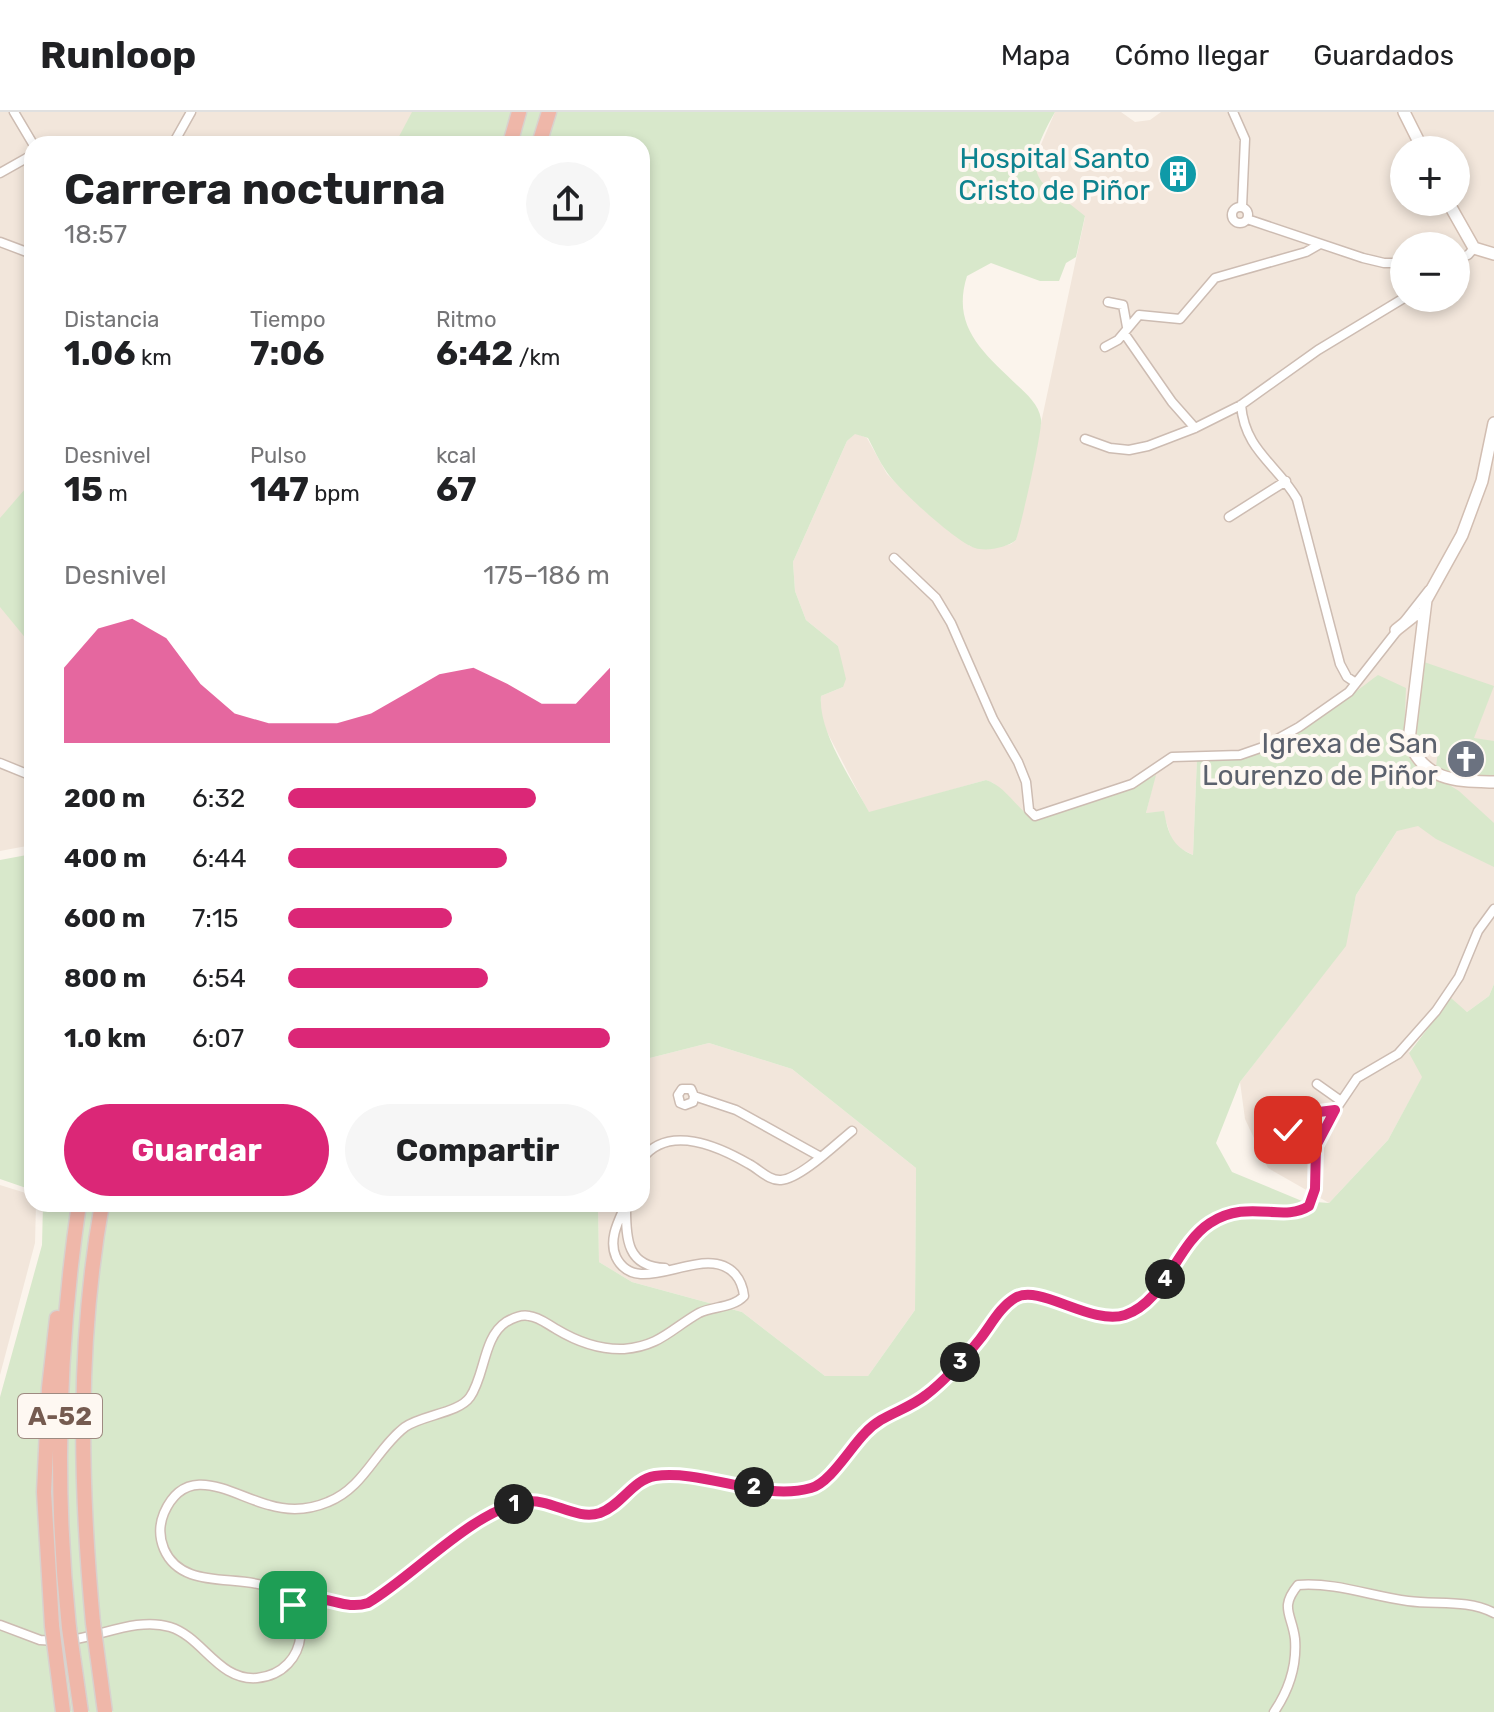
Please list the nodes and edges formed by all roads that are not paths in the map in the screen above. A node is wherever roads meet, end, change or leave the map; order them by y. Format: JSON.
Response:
{"nodes":[{"id":1,"x":14,"y":112,"type":"edge"},
{"id":2,"x":191,"y":112,"type":"edge"},
{"id":3,"x":519,"y":112,"type":"edge"},
{"id":4,"x":549,"y":112,"type":"edge"},
{"id":5,"x":1233,"y":112,"type":"edge"},
{"id":6,"x":1404,"y":112,"type":"edge"},
{"id":7,"x":28,"y":136,"type":"edge"},
{"id":8,"x":178,"y":136,"type":"edge"},
{"id":9,"x":512,"y":136,"type":"edge"},
{"id":10,"x":542,"y":136,"type":"edge"},
{"id":11,"x":1416,"y":136,"type":"edge"},
{"id":12,"x":24,"y":160,"type":"edge"},
{"id":13,"x":0,"y":173,"type":"edge"},
{"id":14,"x":1242,"y":207,"type":"junction"},
{"id":15,"x":1456,"y":216,"type":"edge"},
{"id":16,"x":1247,"y":219,"type":"junction"},
{"id":17,"x":0,"y":242,"type":"edge"},
{"id":18,"x":1320,"y":244,"type":"junction"},
{"id":19,"x":1474,"y":248,"type":"junction"},
{"id":20,"x":24,"y":251,"type":"edge"},
{"id":21,"x":1470,"y":253,"type":"edge"},
{"id":22,"x":1494,"y":254,"type":"edge"},
{"id":23,"x":1390,"y":262,"type":"edge"},
{"id":24,"x":1108,"y":302,"type":"dead end"},
{"id":25,"x":1390,"y":306,"type":"edge"},
{"id":26,"x":1125,"y":330,"type":"junction"},
{"id":27,"x":1105,"y":347,"type":"dead end"},
{"id":28,"x":1241,"y":405,"type":"junction"},
{"id":29,"x":1494,"y":423,"type":"edge"},
{"id":30,"x":1195,"y":428,"type":"junction"},
{"id":31,"x":1085,"y":439,"type":"dead end"},
{"id":32,"x":1491,"y":455,"type":"edge"},
{"id":33,"x":1286,"y":481,"type":"junction"},
{"id":34,"x":1229,"y":517,"type":"dead end"},
{"id":35,"x":894,"y":558,"type":"dead end"},
{"id":36,"x":1432,"y":586,"type":"junction"},
{"id":37,"x":1424,"y":614,"type":"junction"},
{"id":38,"x":1396,"y":630,"type":"junction"},
{"id":39,"x":1356,"y":683,"type":"junction"},
{"id":40,"x":0,"y":763,"type":"edge"},
{"id":41,"x":24,"y":773,"type":"edge"},
{"id":42,"x":1494,"y":782,"type":"edge"},
{"id":43,"x":1494,"y":909,"type":"edge"},
{"id":44,"x":1317,"y":1084,"type":"dead end"},
{"id":45,"x":694,"y":1096,"type":"dead end"},
{"id":46,"x":1341,"y":1101,"type":"junction"},
{"id":47,"x":1335,"y":1110,"type":"junction"},
{"id":48,"x":852,"y":1131,"type":"dead end"},
{"id":49,"x":1276,"y":1133,"type":"dead end"},
{"id":50,"x":798,"y":1144,"type":"junction"},
{"id":51,"x":650,"y":1150,"type":"edge"},
{"id":52,"x":819,"y":1156,"type":"junction"},
{"id":53,"x":805,"y":1167,"type":"junction"},
{"id":54,"x":75,"y":1212,"type":"edge"},
{"id":55,"x":77,"y":1212,"type":"edge"},
{"id":56,"x":101,"y":1212,"type":"edge"},
{"id":57,"x":622,"y":1212,"type":"edge"},
{"id":58,"x":626,"y":1212,"type":"edge"},
{"id":59,"x":633,"y":1255,"type":"junction"},
{"id":60,"x":622,"y":1265,"type":"junction"},
{"id":61,"x":682,"y":1267,"type":"junction"},
{"id":62,"x":293,"y":1605,"type":"junction"},
{"id":63,"x":1494,"y":1613,"type":"edge"},
{"id":64,"x":0,"y":1625,"type":"edge"},
{"id":65,"x":63,"y":1712,"type":"edge"},
{"id":66,"x":81,"y":1712,"type":"edge"},
{"id":67,"x":105,"y":1712,"type":"edge"},
{"id":68,"x":1274,"y":1712,"type":"edge"}],
"edges":[{"from":1,"to":7,"type":"street"},
{"from":2,"to":8,"type":"street"},
{"from":3,"to":9,"type":"highway"},
{"from":4,"to":10,"type":"highway"},
{"from":5,"to":14,"type":"street"},
{"from":6,"to":11,"type":"street"},
{"from":12,"to":13,"type":"street"},
{"from":14,"to":16,"type":"street"},
{"from":14,"to":16,"type":"street"},
{"from":15,"to":19,"type":"street"},
{"from":16,"to":18,"type":"street"},
{"from":17,"to":20,"type":"street"},
{"from":18,"to":23,"type":"street"},
{"from":18,"to":26,"type":"street"},
{"from":19,"to":21,"type":"street"},
{"from":19,"to":22,"type":"street"},
{"from":24,"to":26,"type":"street"},
{"from":25,"to":28,"type":"street"},
{"from":26,"to":27,"type":"street"},
{"from":26,"to":30,"type":"street"},
{"from":28,"to":30,"type":"street"},
{"from":28,"to":33,"type":"street"},
{"from":29,"to":32,"type":"street"},
{"from":30,"to":31,"type":"street"},
{"from":32,"to":36,"type":"street"},
{"from":33,"to":34,"type":"street"},
{"from":33,"to":39,"type":"street"},
{"from":35,"to":39,"type":"street"},
{"from":36,"to":37,"type":"street"},
{"from":36,"to":38,"type":"street"},
{"from":37,"to":38,"type":"street"},
{"from":37,"to":42,"type":"street"},
{"from":38,"to":39,"type":"street"},
{"from":40,"to":41,"type":"street"},
{"from":43,"to":46,"type":"street"},
{"from":44,"to":46,"type":"street"},
{"from":45,"to":50,"type":"street"},
{"from":46,"to":47,"type":"street"},
{"from":47,"to":49,"type":"street"},
{"from":47,"to":62,"type":"street"},
{"from":48,"to":52,"type":"street"},
{"from":50,"to":52,"type":"street"},
{"from":50,"to":53,"type":"street"},
{"from":51,"to":53,"type":"street"},
{"from":52,"to":53,"type":"street"},
{"from":54,"to":65,"type":"highway","bridge":true},
{"from":55,"to":66,"type":"highway","number":"A-52","bridge":true},
{"from":56,"to":67,"type":"highway","number":"A-52","bridge":true},
{"from":57,"to":60,"type":"street"},
{"from":58,"to":59,"type":"street"},
{"from":59,"to":60,"type":"street"},
{"from":59,"to":61,"type":"street"},
{"from":60,"to":61,"type":"street"},
{"from":61,"to":62,"type":"street"},
{"from":62,"to":64,"type":"street"},
{"from":63,"to":68,"type":"street"}]}
